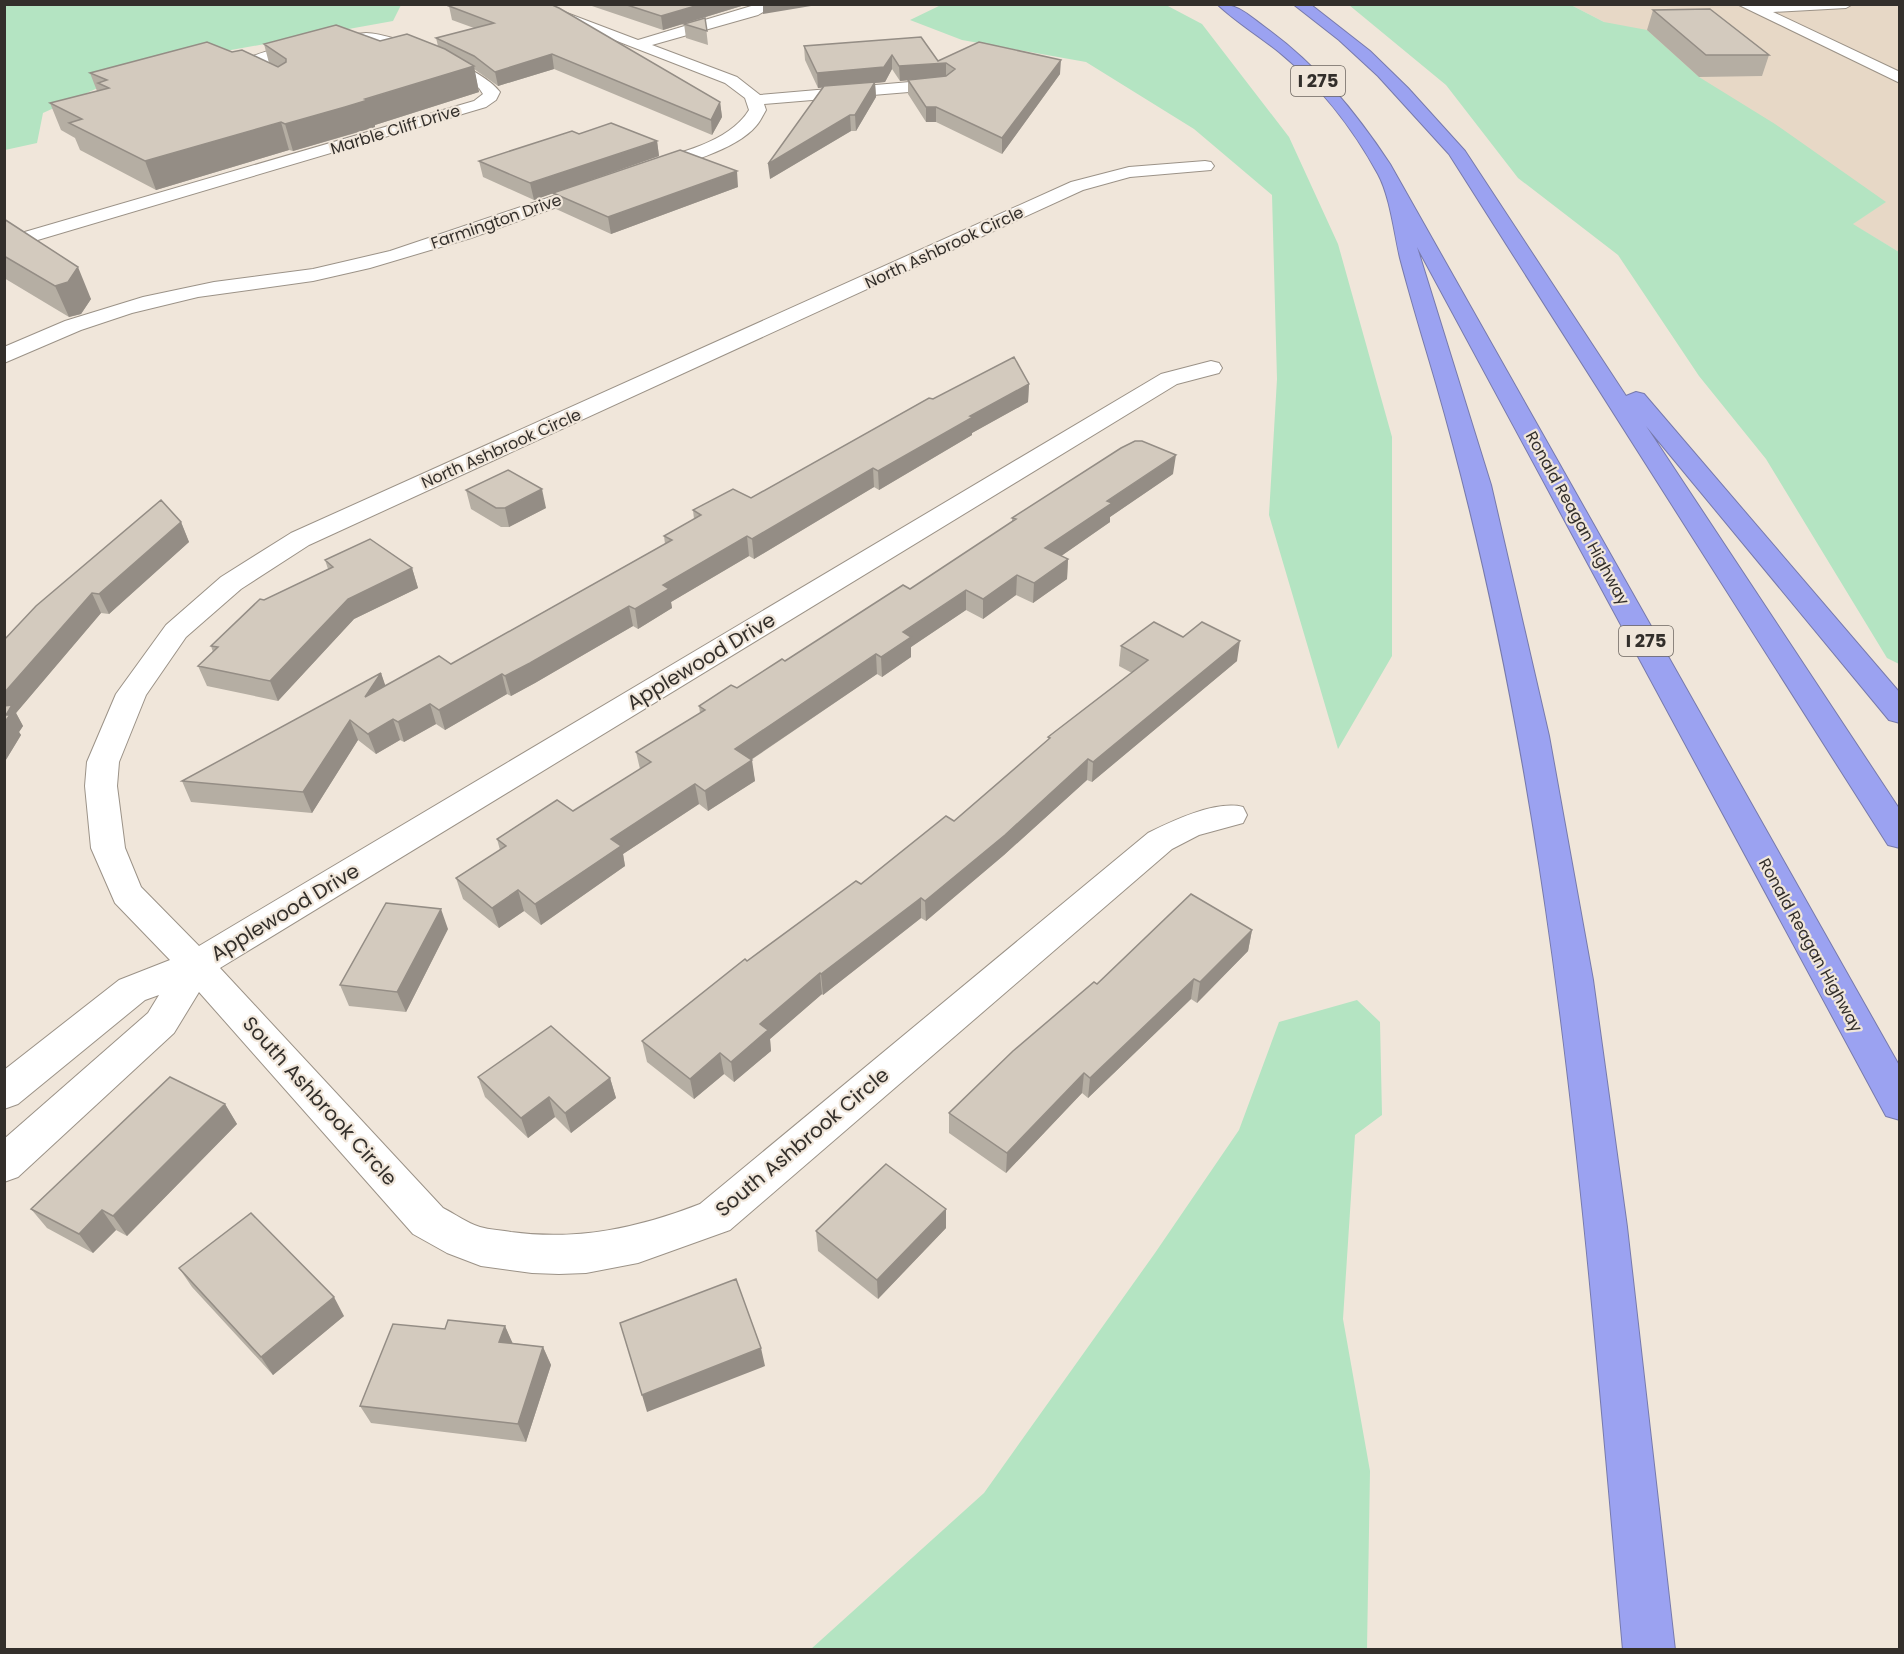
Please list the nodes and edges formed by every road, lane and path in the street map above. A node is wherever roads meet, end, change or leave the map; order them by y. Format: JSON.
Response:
{"nodes":[{"id":1,"x":530,"y":4,"type":"edge"},
{"id":2,"x":770,"y":4,"type":"edge"},
{"id":3,"x":1224,"y":4,"type":"edge"},
{"id":4,"x":1300,"y":4,"type":"edge"},
{"id":5,"x":1846,"y":4,"type":"edge"},
{"id":6,"x":1749,"y":7,"type":"edge"},
{"id":7,"x":636,"y":45,"type":"junction"},
{"id":8,"x":1899,"y":78,"type":"edge"},
{"id":9,"x":945,"y":84,"type":"edge"},
{"id":10,"x":284,"y":86,"type":"edge"},
{"id":11,"x":756,"y":100,"type":"junction"},
{"id":12,"x":1205,"y":166,"type":"dead end"},
{"id":13,"x":633,"y":174,"type":"edge"},
{"id":14,"x":1390,"y":178,"type":"junction"},
{"id":15,"x":611,"y":182,"type":"edge"},
{"id":16,"x":4,"y":244,"type":"edge"},
{"id":17,"x":1549,"y":295,"type":"junction"},
{"id":18,"x":4,"y":356,"type":"edge"},
{"id":19,"x":1211,"y":368,"type":"dead end"},
{"id":20,"x":1899,"y":713,"type":"edge"},
{"id":21,"x":1231,"y":815,"type":"dead end"},
{"id":22,"x":1899,"y":837,"type":"edge"},
{"id":23,"x":196,"y":965,"type":"junction"},
{"id":24,"x":4,"y":1093,"type":"edge"},
{"id":25,"x":1899,"y":1104,"type":"edge"},
{"id":26,"x":4,"y":1165,"type":"edge"},
{"id":27,"x":1649,"y":1650,"type":"edge"}],
"edges":[{"from":1,"to":7,"type":"street"},
{"from":2,"to":7,"type":"street"},
{"from":3,"to":14,"type":"highway","name":"Ronald Reagan Highway","number":"I 275"},
{"from":4,"to":17,"type":"highway","number":"I 275"},
{"from":5,"to":6,"type":"street"},
{"from":6,"to":8,"type":"street"},
{"from":7,"to":11,"type":"street"},
{"from":9,"to":11,"type":"street"},
{"from":10,"to":16,"type":"street","name":"Marble Cliff Drive"},
{"from":11,"to":13,"type":"street"},
{"from":12,"to":23,"type":"street","name":"North Ashbrook Circle"},
{"from":14,"to":25,"type":"highway","name":"Ronald Reagan Highway","number":"I 275"},
{"from":14,"to":27,"type":"highway"},
{"from":15,"to":18,"type":"street","name":"Farmington Drive"},
{"from":17,"to":20,"type":"highway"},
{"from":17,"to":22,"type":"highway","number":"I 275"},
{"from":19,"to":23,"type":"street","name":"Applewood Drive"},
{"from":21,"to":23,"type":"street","name":"South Ashbrook Circle"},
{"from":23,"to":24,"type":"street","name":"Applewood Drive"},
{"from":23,"to":26,"type":"street","name":"Applewood Drive"}]}
